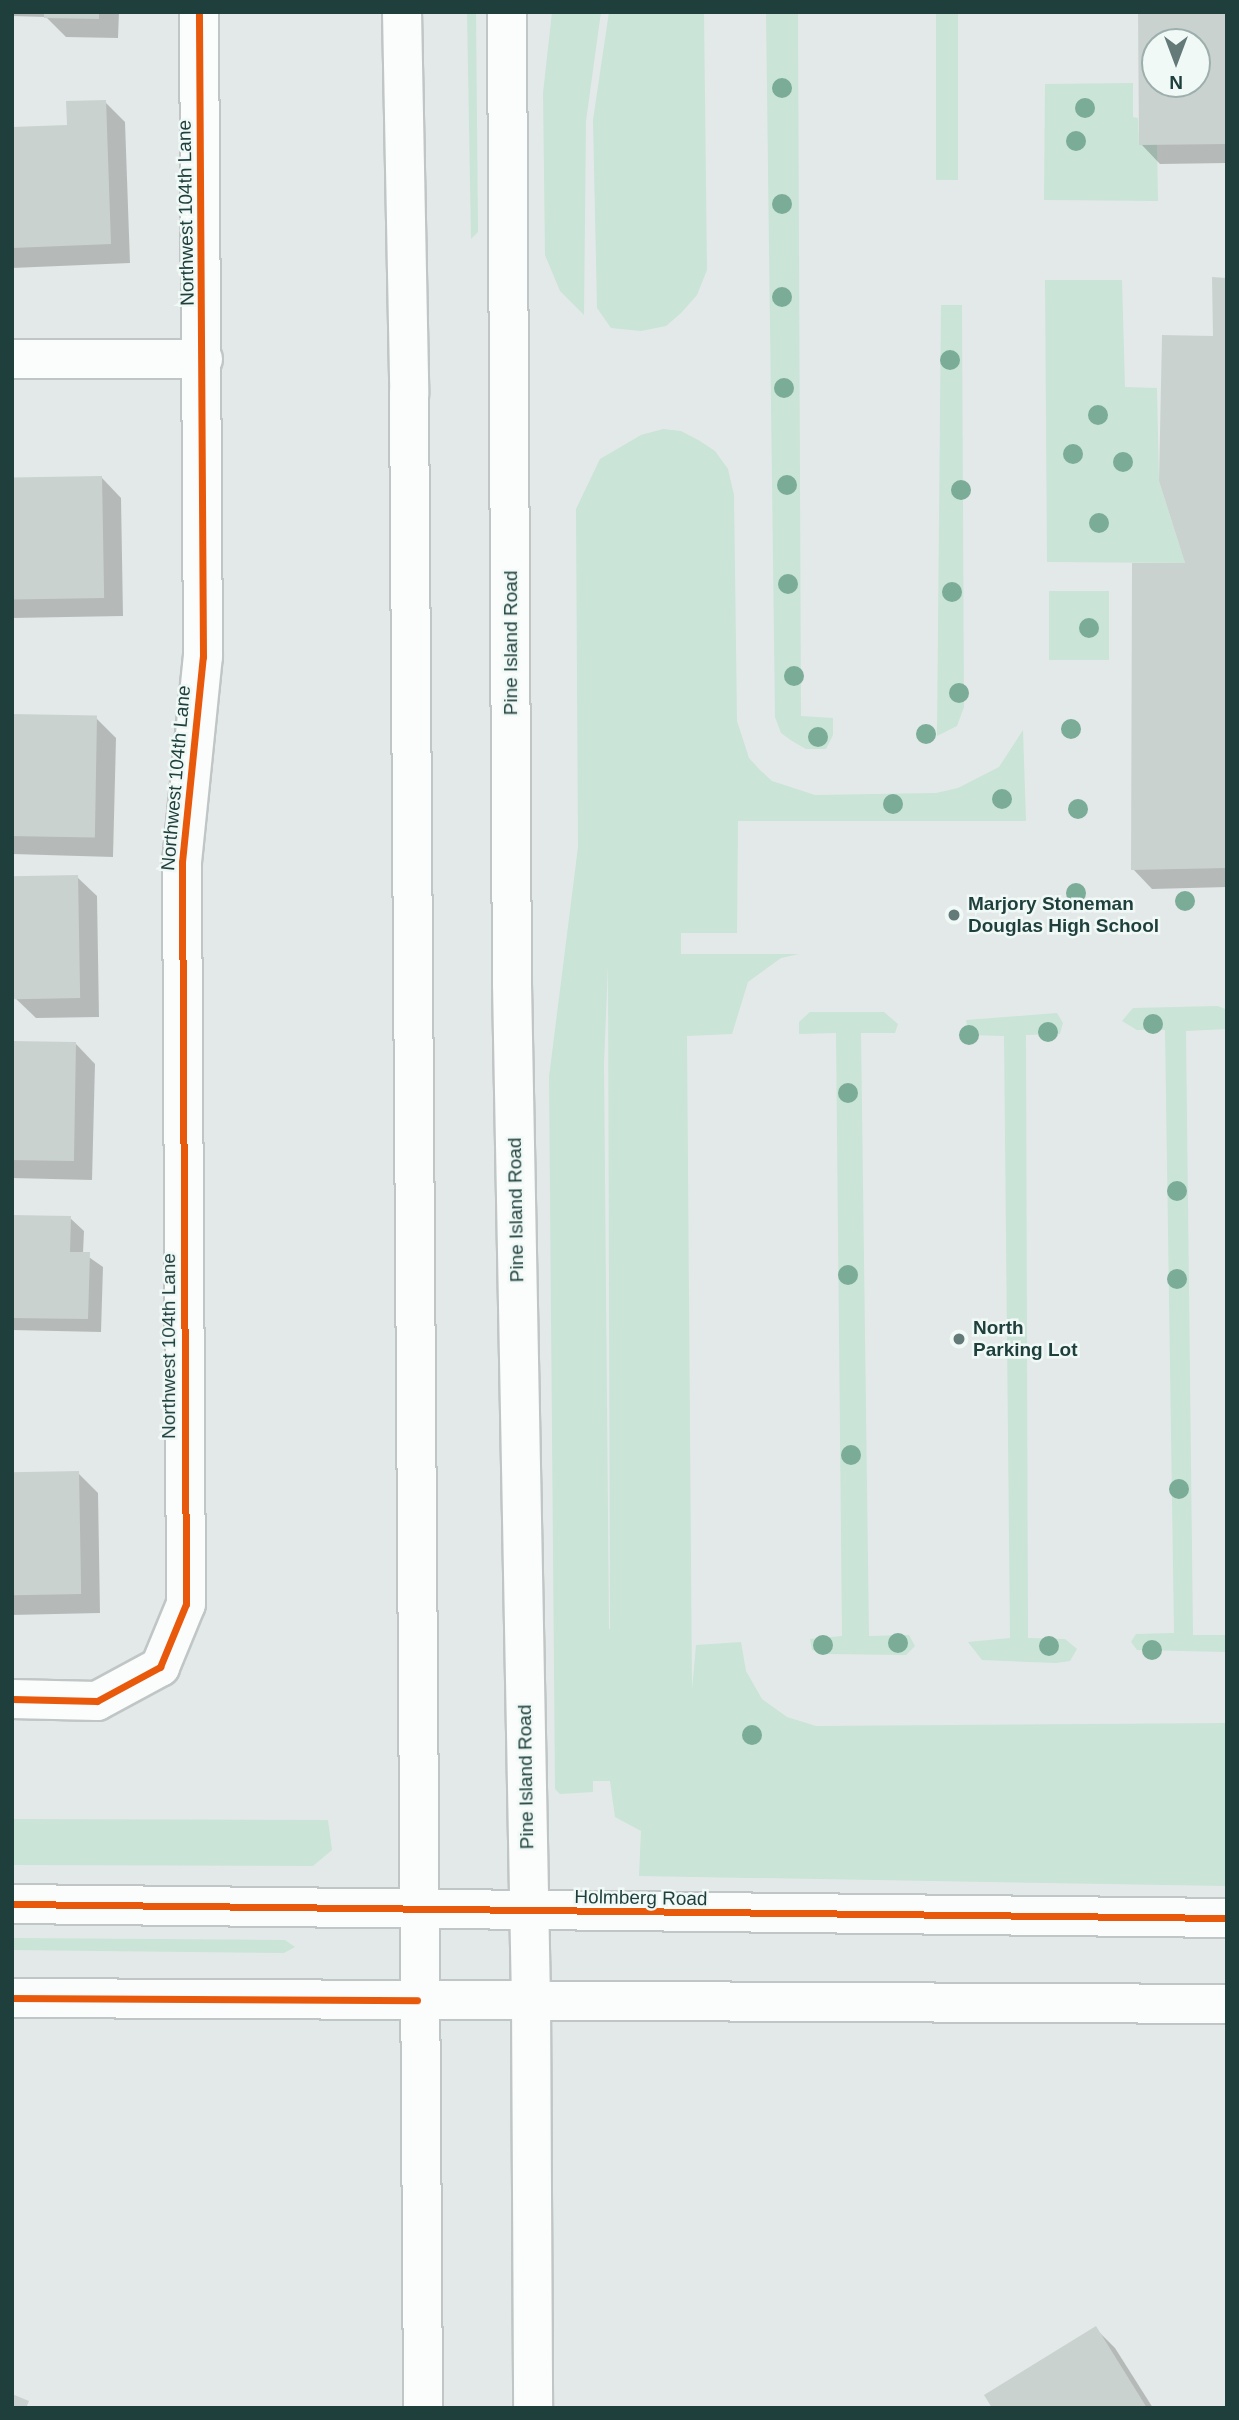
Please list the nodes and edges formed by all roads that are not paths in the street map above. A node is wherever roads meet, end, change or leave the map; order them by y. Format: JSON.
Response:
{"nodes":[{"id":1,"x":200,"y":12,"type":"edge"},
{"id":2,"x":401,"y":12,"type":"edge"},
{"id":3,"x":508,"y":12,"type":"edge"},
{"id":4,"x":12,"y":359,"type":"edge"},
{"id":5,"x":203,"y":359,"type":"junction"},
{"id":6,"x":12,"y":1699,"type":"edge"},
{"id":7,"x":12,"y":1904,"type":"edge"},
{"id":8,"x":417,"y":1907,"type":"junction"},
{"id":9,"x":529,"y":1912,"type":"junction"},
{"id":10,"x":1227,"y":1918,"type":"edge"},
{"id":11,"x":12,"y":1997,"type":"edge"},
{"id":12,"x":417,"y":2000,"type":"junction"},
{"id":13,"x":531,"y":2000,"type":"junction"},
{"id":14,"x":1227,"y":2004,"type":"edge"},
{"id":15,"x":423,"y":2408,"type":"edge"},
{"id":16,"x":533,"y":2408,"type":"edge"}],
"edges":[{"from":1,"to":5,"type":"main road","name":"Northwest 104th Lane"},
{"from":2,"to":8,"type":"main road"},
{"from":3,"to":9,"type":"main road","name":"Pine Island Road"},
{"from":4,"to":5,"type":"main road"},
{"from":5,"to":6,"type":"main road","name":"Northwest 104th Lane"},
{"from":7,"to":8,"type":"main road","name":"Holmberg Road"},
{"from":8,"to":9,"type":"main road","name":"Holmberg Road"},
{"from":8,"to":12,"type":"main road"},
{"from":9,"to":10,"type":"main road","name":"Holmberg Road"},
{"from":9,"to":13,"type":"main road","name":"Pine Island Road"},
{"from":11,"to":12,"type":"main road"},
{"from":12,"to":13,"type":"main road"},
{"from":12,"to":15,"type":"main road"},
{"from":13,"to":14,"type":"main road"},
{"from":13,"to":16,"type":"main road","name":"Pine Island Road"}]}
